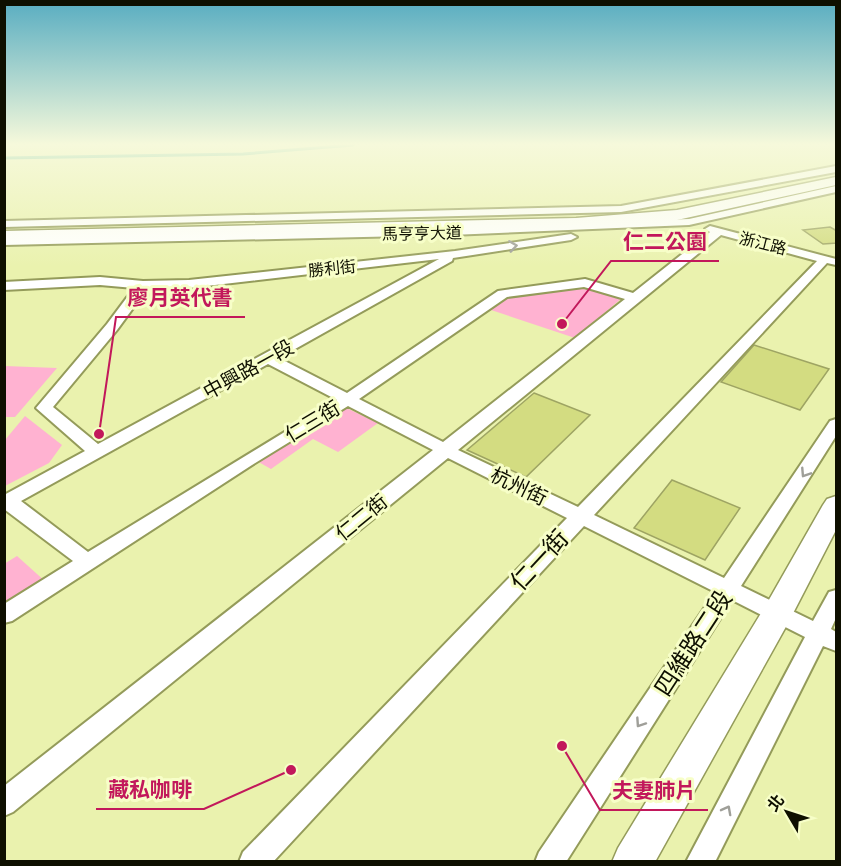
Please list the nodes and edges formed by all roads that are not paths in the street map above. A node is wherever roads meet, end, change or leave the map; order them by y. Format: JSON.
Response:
{"nodes":[{"id":1,"x":789,"y":185,"type":"edge"},
{"id":2,"x":796,"y":185,"type":"edge"},
{"id":3,"x":810,"y":185,"type":"edge"},
{"id":4,"x":837,"y":189,"type":"edge"},
{"id":5,"x":770,"y":192,"type":"junction"},
{"id":6,"x":673,"y":212,"type":"junction"},
{"id":7,"x":451,"y":223,"type":"junction"},
{"id":8,"x":657,"y":223,"type":"junction"},
{"id":9,"x":4,"y":225,"type":"edge"},
{"id":10,"x":718,"y":231,"type":"junction"},
{"id":11,"x":13,"y":234,"type":"edge"},
{"id":12,"x":455,"y":254,"type":"junction"},
{"id":13,"x":831,"y":260,"type":"edge"},
{"id":14,"x":143,"y":285,"type":"junction"},
{"id":15,"x":4,"y":286,"type":"edge"},
{"id":16,"x":634,"y":298,"type":"junction"},
{"id":17,"x":268,"y":358,"type":"junction"},
{"id":18,"x":349,"y":399,"type":"junction"},
{"id":19,"x":837,"y":424,"type":"edge"},
{"id":20,"x":445,"y":450,"type":"junction"},
{"id":21,"x":98,"y":452,"type":"junction"},
{"id":22,"x":7,"y":502,"type":"edge"},
{"id":23,"x":837,"y":505,"type":"edge"},
{"id":24,"x":581,"y":515,"type":"junction"},
{"id":25,"x":87,"y":562,"type":"junction"},
{"id":26,"x":728,"y":591,"type":"junction"},
{"id":27,"x":837,"y":598,"type":"edge"},
{"id":28,"x":777,"y":614,"type":"junction"},
{"id":29,"x":4,"y":615,"type":"edge"},
{"id":30,"x":827,"y":638,"type":"edge"},
{"id":31,"x":4,"y":802,"type":"edge"},
{"id":32,"x":253,"y":861,"type":"edge"},
{"id":33,"x":549,"y":861,"type":"edge"},
{"id":34,"x":632,"y":861,"type":"edge"},
{"id":35,"x":700,"y":861,"type":"edge"}],
"edges":[{"from":1,"to":5,"type":"street","name":"馬亨亨大道"},
{"from":2,"to":5,"type":"street","name":"馬亨亨大道"},
{"from":3,"to":5,"type":"street","name":"馬亨亨大道"},
{"from":4,"to":5,"type":"street","name":"馬亨亨大道"},
{"from":5,"to":6,"type":"street","name":"馬亨亨大道"},
{"from":5,"to":6,"type":"street","name":"馬亨亨大道"},
{"from":6,"to":7,"type":"street","name":"馬亨亨大道"},
{"from":6,"to":8,"type":"street","name":"馬亨亨大道"},
{"from":6,"to":10,"type":"street","name":"浙江路"},
{"from":7,"to":8,"type":"street","name":"馬亨亨大道"},
{"from":7,"to":11,"type":"street","name":"馬亨亨大道"},
{"from":7,"to":12,"type":"street"},
{"from":12,"to":8,"type":"street","name":"勝利街","one_way":true},
{"from":9,"to":11,"type":"street","name":"馬亨亨大道"},
{"from":10,"to":13,"type":"street","name":"浙江路"},
{"from":10,"to":16,"type":"street","name":"仁二街"},
{"from":12,"to":14,"type":"street","name":"勝利街"},
{"from":12,"to":17,"type":"street","name":"中興路一段"},
{"from":13,"to":24,"type":"street","name":"仁一街"},
{"from":14,"to":15,"type":"street","name":"勝利街"},
{"from":14,"to":21,"type":"street"},
{"from":16,"to":18,"type":"street","name":"仁三街"},
{"from":16,"to":20,"type":"street","name":"仁二街"},
{"from":17,"to":18,"type":"street","name":"杭州街"},
{"from":17,"to":21,"type":"street","name":"中興路一段"},
{"from":18,"to":20,"type":"street","name":"杭州街"},
{"from":18,"to":25,"type":"street","name":"仁三街"},
{"from":19,"to":26,"type":"street","name":"四維路二段","one_way":true},
{"from":20,"to":24,"type":"street","name":"杭州街"},
{"from":20,"to":31,"type":"street","name":"仁二街"},
{"from":21,"to":22,"type":"street","name":"中興路一段"},
{"from":22,"to":25,"type":"street"},
{"from":23,"to":28,"type":"street"},
{"from":24,"to":26,"type":"street","name":"杭州街"},
{"from":24,"to":32,"type":"street","name":"仁一街"},
{"from":25,"to":29,"type":"street","name":"仁三街"},
{"from":26,"to":28,"type":"street","name":"杭州街"},
{"from":26,"to":33,"type":"street","name":"四維路二段","one_way":true},
{"from":27,"to":30,"type":"street"},
{"from":28,"to":30,"type":"street","name":"杭州街"},
{"from":28,"to":34,"type":"street"},
{"from":35,"to":30,"type":"street","one_way":true}]}
